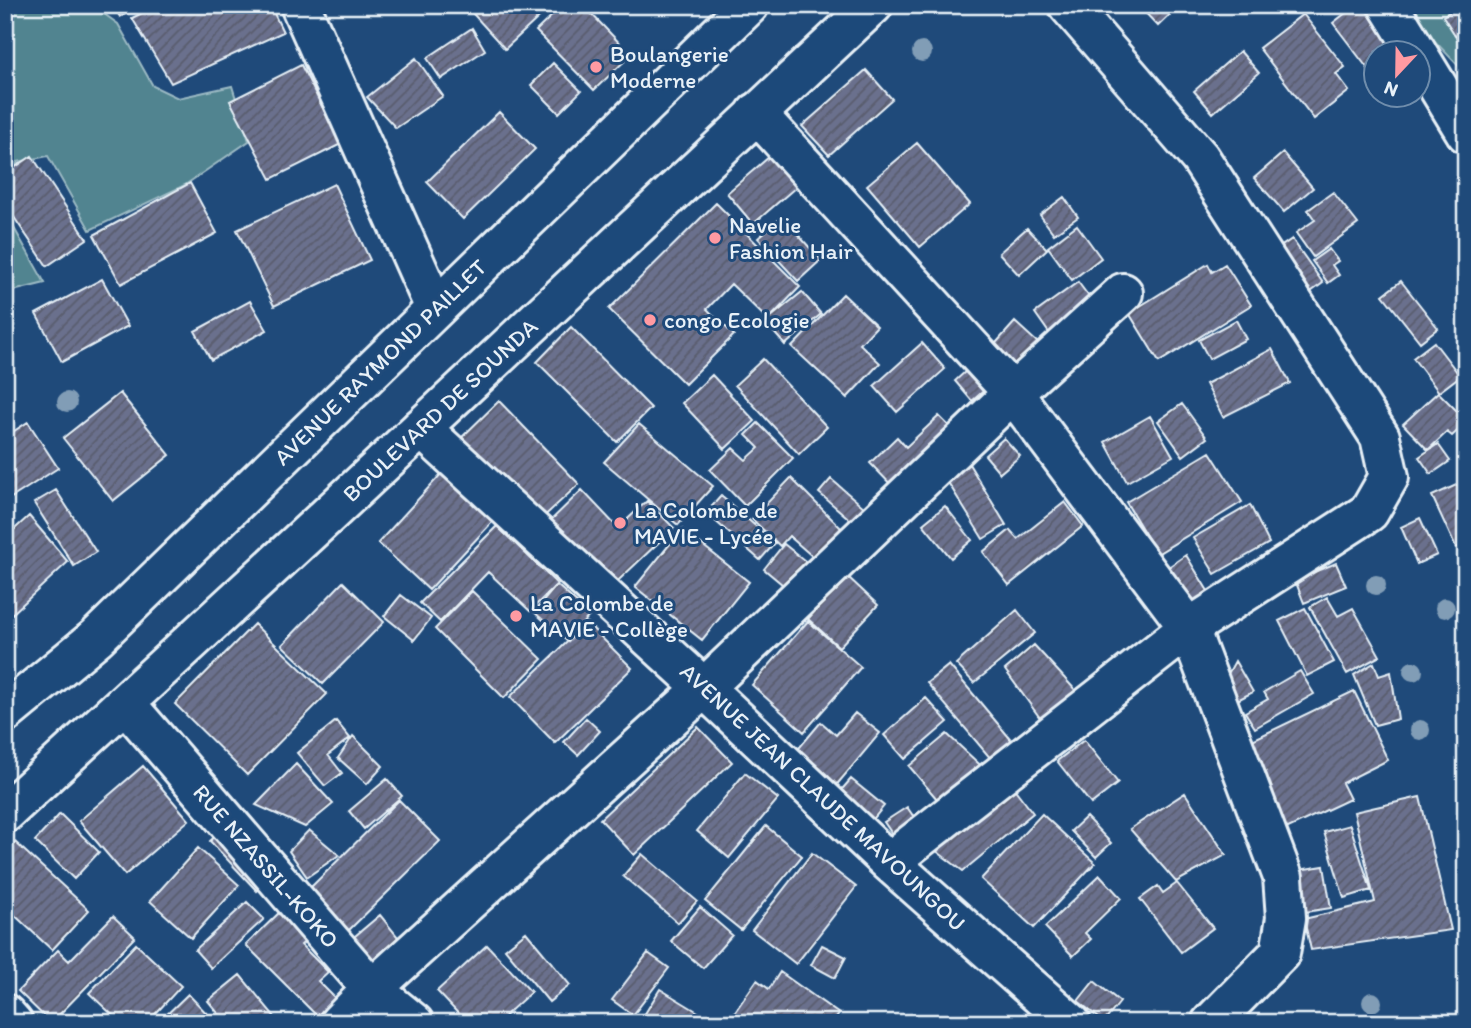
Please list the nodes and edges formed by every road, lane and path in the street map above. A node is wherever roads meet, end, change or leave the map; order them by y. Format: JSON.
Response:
{"nodes":[{"id":1,"x":300,"y":5,"type":"edge"},
{"id":2,"x":749,"y":5,"type":"edge"},
{"id":3,"x":873,"y":5,"type":"edge"},
{"id":4,"x":1068,"y":5,"type":"edge"},
{"id":5,"x":1388,"y":5,"type":"edge"},
{"id":6,"x":1409,"y":38,"type":"edge"},
{"id":7,"x":1432,"y":76,"type":"edge"},
{"id":8,"x":756,"y":113,"type":"junction"},
{"id":9,"x":1466,"y":133,"type":"edge"},
{"id":10,"x":1123,"y":293,"type":"dead end"},
{"id":11,"x":435,"y":308,"type":"junction"},
{"id":12,"x":1013,"y":393,"type":"junction"},
{"id":13,"x":421,"y":428,"type":"junction"},
{"id":14,"x":1189,"y":628,"type":"junction"},
{"id":15,"x":705,"y":688,"type":"junction"},
{"id":16,"x":125,"y":703,"type":"junction"},
{"id":17,"x":5,"y":713,"type":"edge"},
{"id":18,"x":5,"y":813,"type":"edge"},
{"id":19,"x":889,"y":862,"type":"junction"},
{"id":20,"x":372,"y":989,"type":"junction"},
{"id":21,"x":5,"y":1014,"type":"edge"},
{"id":22,"x":13,"y":1023,"type":"edge"},
{"id":23,"x":339,"y":1023,"type":"edge"},
{"id":24,"x":414,"y":1023,"type":"edge"},
{"id":25,"x":1071,"y":1023,"type":"edge"},
{"id":26,"x":1211,"y":1023,"type":"edge"}],
"edges":[{"from":1,"to":11,"type":"street"},
{"from":2,"to":11,"type":"street","name":"AVENUE RAYMOND PAILLET"},
{"from":3,"to":8,"type":"street","name":"BOULEVARD DE SOUNDA"},
{"from":4,"to":14,"type":"street"},
{"from":5,"to":6,"type":"street"},
{"from":7,"to":9,"type":"street"},
{"from":8,"to":12,"type":"street"},
{"from":8,"to":13,"type":"street","name":"BOULEVARD DE SOUNDA"},
{"from":10,"to":12,"type":"street"},
{"from":11,"to":17,"type":"street","name":"AVENUE RAYMOND PAILLET"},
{"from":12,"to":14,"type":"street"},
{"from":12,"to":15,"type":"street"},
{"from":13,"to":15,"type":"street","name":"AVENUE JEAN CLAUDE MAVOUNGOU"},
{"from":13,"to":16,"type":"street","name":"BOULEVARD DE SOUNDA"},
{"from":14,"to":19,"type":"street"},
{"from":14,"to":26,"type":"street"},
{"from":15,"to":19,"type":"street","name":"AVENUE JEAN CLAUDE MAVOUNGOU"},
{"from":15,"to":20,"type":"street"},
{"from":16,"to":18,"type":"street","name":"BOULEVARD DE SOUNDA"},
{"from":16,"to":20,"type":"street","name":"RUE NZASSIL-KOKO"},
{"from":19,"to":25,"type":"street","name":"AVENUE JEAN CLAUDE MAVOUNGOU"},
{"from":20,"to":23,"type":"street"},
{"from":20,"to":24,"type":"street","name":"RUE NZASSIL-KOKO"},
{"from":21,"to":22,"type":"street"}]}
